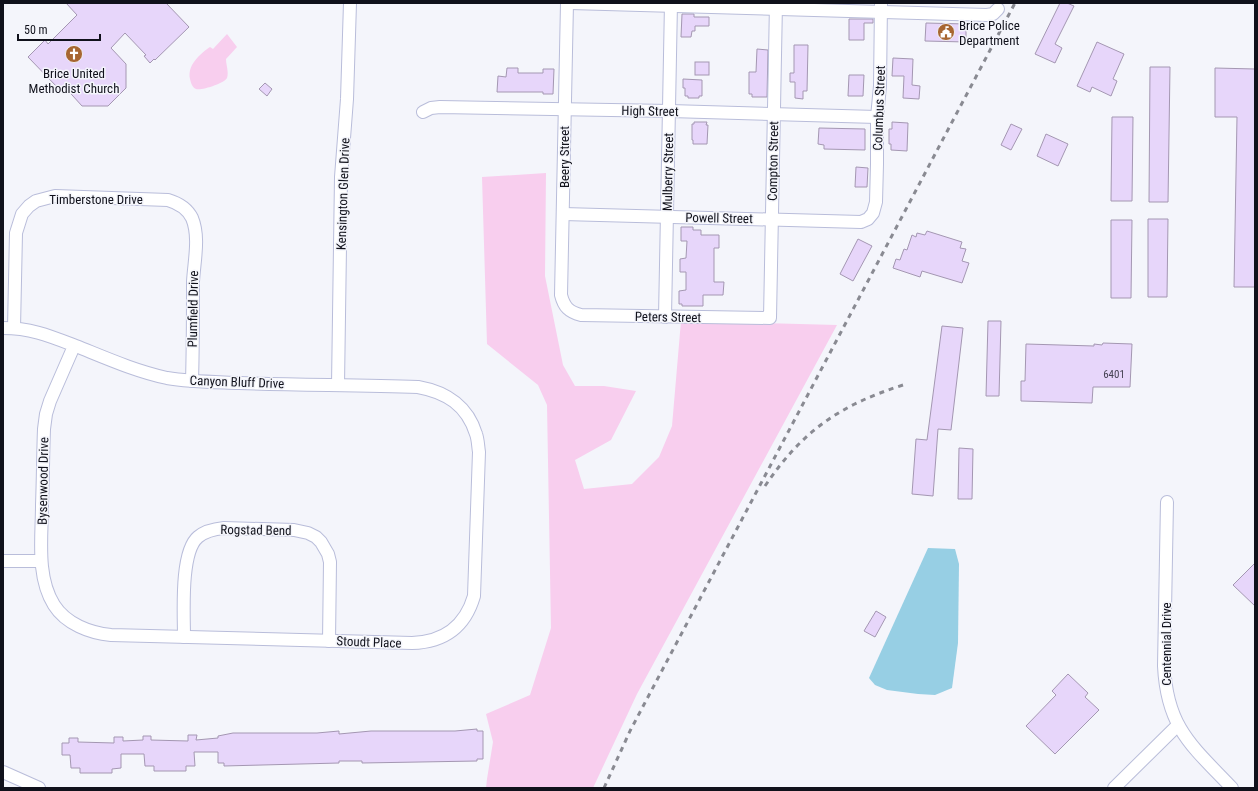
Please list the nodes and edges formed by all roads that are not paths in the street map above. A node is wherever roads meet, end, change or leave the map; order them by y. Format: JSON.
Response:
{"nodes":[{"id":1,"x":350,"y":3,"type":"edge"},
{"id":2,"x":569,"y":3,"type":"edge"},
{"id":3,"x":671,"y":4,"type":"edge"},
{"id":4,"x":776,"y":6,"type":"edge"},
{"id":5,"x":881,"y":8,"type":"edge"},
{"id":6,"x":998,"y":9,"type":"dead end"},
{"id":7,"x":564,"y":109,"type":"junction"},
{"id":8,"x":670,"y":111,"type":"junction"},
{"id":9,"x":423,"y":112,"type":"dead end"},
{"id":10,"x":774,"y":114,"type":"junction"},
{"id":11,"x":877,"y":117,"type":"junction"},
{"id":12,"x":873,"y":213,"type":"joint"},
{"id":13,"x":563,"y":214,"type":"junction"},
{"id":14,"x":667,"y":217,"type":"junction"},
{"id":15,"x":771,"y":220,"type":"junction"},
{"id":16,"x":195,"y":236,"type":"joint"},
{"id":17,"x":568,"y":310,"type":"joint"},
{"id":18,"x":665,"y":317,"type":"junction"},
{"id":19,"x":770,"y":318,"type":"joint"},
{"id":20,"x":8,"y":328,"type":"edge"},
{"id":21,"x":74,"y":346,"type":"junction"},
{"id":22,"x":192,"y":381,"type":"junction"},
{"id":23,"x":338,"y":385,"type":"junction"},
{"id":24,"x":469,"y":417,"type":"joint"},
{"id":25,"x":1167,"y":502,"type":"dead end"},
{"id":26,"x":3,"y":561,"type":"edge"},
{"id":27,"x":41,"y":561,"type":"junction"},
{"id":28,"x":64,"y":617,"type":"joint"},
{"id":29,"x":184,"y":637,"type":"junction"},
{"id":30,"x":329,"y":641,"type":"junction"},
{"id":31,"x":1178,"y":725,"type":"junction"},
{"id":32,"x":3,"y":772,"type":"edge"},
{"id":33,"x":39,"y":788,"type":"edge"},
{"id":34,"x":1114,"y":788,"type":"edge"},
{"id":35,"x":1232,"y":788,"type":"edge"}],
"edges":[{"from":1,"to":23,"type":"street","name":"Kensington Glen Drive"},
{"from":2,"to":3,"type":"street"},
{"from":2,"to":7,"type":"street","name":"Beery Street"},
{"from":3,"to":4,"type":"street"},
{"from":3,"to":8,"type":"street","name":"Mulberry Street"},
{"from":4,"to":5,"type":"street"},
{"from":4,"to":10,"type":"street","name":"Compton Street"},
{"from":5,"to":6,"type":"street"},
{"from":5,"to":11,"type":"street","name":"Columbus Street"},
{"from":7,"to":8,"type":"street","name":"High Street"},
{"from":7,"to":9,"type":"street","name":"High Street"},
{"from":7,"to":13,"type":"street","name":"Beery Street"},
{"from":8,"to":10,"type":"street","name":"High Street"},
{"from":8,"to":14,"type":"street","name":"Mulberry Street"},
{"from":10,"to":11,"type":"street","name":"High Street"},
{"from":10,"to":15,"type":"street","name":"Compton Street"},
{"from":11,"to":12,"type":"street","name":"Columbus Street"},
{"from":12,"to":15,"type":"street","name":"Powell Street"},
{"from":13,"to":14,"type":"street","name":"Powell Street"},
{"from":13,"to":17,"type":"street","name":"Beery Street"},
{"from":14,"to":15,"type":"street","name":"Powell Street"},
{"from":14,"to":18,"type":"street","name":"Mulberry Street"},
{"from":15,"to":19,"type":"street","name":"Compton Street"},
{"from":16,"to":20,"type":"street","name":"Timberstone Drive"},
{"from":16,"to":22,"type":"street","name":"Plumfield Drive"},
{"from":17,"to":18,"type":"street","name":"Peters Street"},
{"from":18,"to":19,"type":"street","name":"Peters Street"},
{"from":20,"to":21,"type":"street","name":"Canyon Bluff Drive"},
{"from":21,"to":22,"type":"street","name":"Canyon Bluff Drive"},
{"from":21,"to":27,"type":"street","name":"Bysenwood Drive"},
{"from":22,"to":23,"type":"street","name":"Canyon Bluff Drive"},
{"from":23,"to":24,"type":"street","name":"Canyon Bluff Drive"},
{"from":24,"to":30,"type":"street","name":"Stoudt Place"},
{"from":25,"to":31,"type":"street","name":"Centennial Drive"},
{"from":26,"to":27,"type":"street"},
{"from":27,"to":28,"type":"street","name":"Bysenwood Drive"},
{"from":28,"to":29,"type":"street","name":"Stoudt Place"},
{"from":29,"to":30,"type":"street","name":"Stoudt Place"},
{"from":29,"to":30,"type":"street","name":"Rogstad Bend"},
{"from":31,"to":34,"type":"street"},
{"from":31,"to":35,"type":"street","name":"Centennial Drive"},
{"from":32,"to":33,"type":"street"}]}
